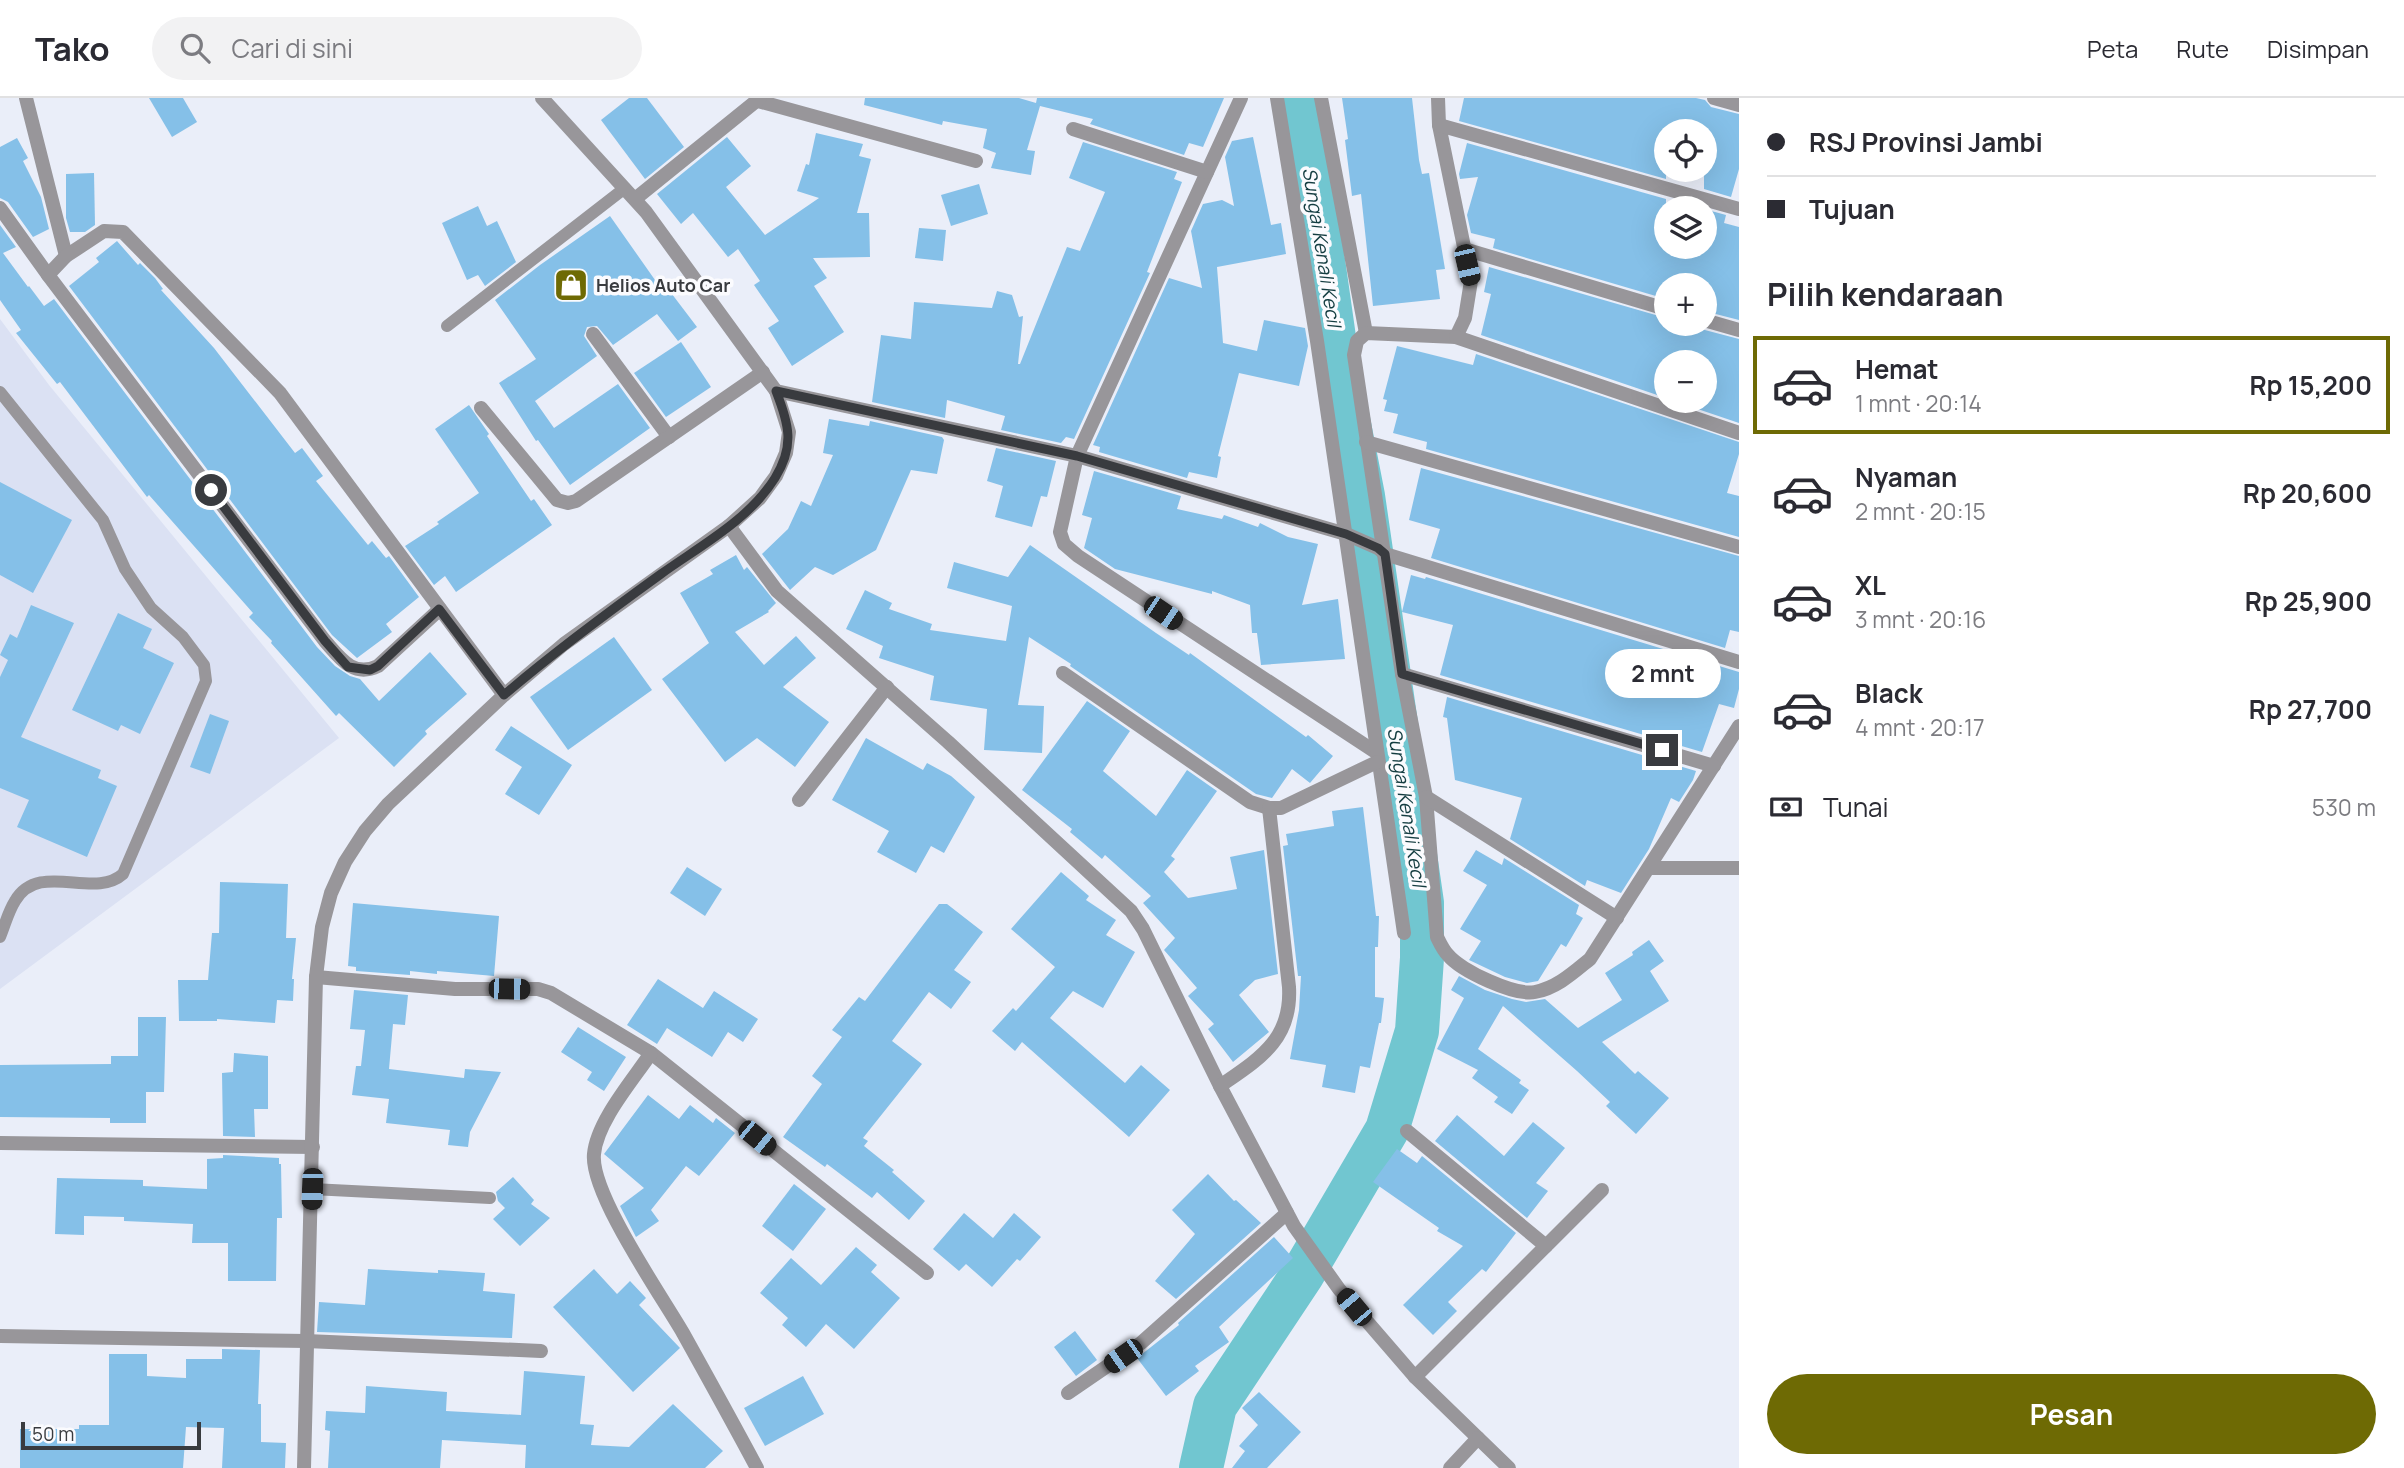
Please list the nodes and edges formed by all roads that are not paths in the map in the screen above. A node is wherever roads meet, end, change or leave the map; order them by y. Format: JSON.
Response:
{"nodes":[{"id":1,"x":26,"y":98,"type":"edge"},
{"id":2,"x":542,"y":98,"type":"edge"},
{"id":3,"x":1241,"y":98,"type":"edge"},
{"id":4,"x":1278,"y":98,"type":"edge"},
{"id":5,"x":1321,"y":98,"type":"edge"},
{"id":6,"x":1438,"y":98,"type":"edge"},
{"id":7,"x":1714,"y":98,"type":"edge"},
{"id":8,"x":759,"y":99,"type":"edge"},
{"id":9,"x":1739,"y":105,"type":"edge"},
{"id":10,"x":1439,"y":125,"type":"junction"},
{"id":11,"x":1073,"y":129,"type":"dead end"},
{"id":12,"x":976,"y":161,"type":"dead end"},
{"id":13,"x":1207,"y":172,"type":"junction"},
{"id":14,"x":630,"y":194,"type":"junction"},
{"id":15,"x":0,"y":208,"type":"edge"},
{"id":16,"x":1739,"y":209,"type":"edge"},
{"id":17,"x":1464,"y":249,"type":"junction"},
{"id":18,"x":66,"y":256,"type":"junction"},
{"id":19,"x":47,"y":275,"type":"junction"},
{"id":20,"x":1654,"y":305,"type":"edge"},
{"id":21,"x":1717,"y":324,"type":"edge"},
{"id":22,"x":447,"y":326,"type":"dead end"},
{"id":23,"x":1739,"y":330,"type":"edge"},
{"id":24,"x":1366,"y":333,"type":"junction"},
{"id":25,"x":593,"y":334,"type":"dead end"},
{"id":26,"x":1456,"y":337,"type":"junction"},
{"id":27,"x":763,"y":372,"type":"junction"},
{"id":28,"x":776,"y":391,"type":"junction"},
{"id":29,"x":0,"y":392,"type":"edge"},
{"id":30,"x":481,"y":408,"type":"dead end"},
{"id":31,"x":1739,"y":433,"type":"edge"},
{"id":32,"x":669,"y":437,"type":"junction"},
{"id":33,"x":1366,"y":442,"type":"junction"},
{"id":34,"x":1077,"y":456,"type":"junction"},
{"id":35,"x":729,"y":526,"type":"junction"},
{"id":36,"x":1350,"y":536,"type":"junction"},
{"id":37,"x":1739,"y":547,"type":"edge"},
{"id":38,"x":1382,"y":551,"type":"junction"},
{"id":39,"x":439,"y":609,"type":"junction"},
{"id":40,"x":1739,"y":662,"type":"edge"},
{"id":41,"x":1063,"y":673,"type":"dead end"},
{"id":42,"x":1402,"y":674,"type":"junction"},
{"id":43,"x":887,"y":688,"type":"junction"},
{"id":44,"x":504,"y":695,"type":"junction"},
{"id":45,"x":1739,"y":726,"type":"edge"},
{"id":46,"x":1377,"y":758,"type":"junction"},
{"id":47,"x":1714,"y":766,"type":"junction"},
{"id":48,"x":1426,"y":797,"type":"junction"},
{"id":49,"x":799,"y":800,"type":"dead end"},
{"id":50,"x":1269,"y":808,"type":"junction"},
{"id":51,"x":1649,"y":868,"type":"junction"},
{"id":52,"x":1739,"y":868,"type":"edge"},
{"id":53,"x":1617,"y":918,"type":"junction"},
{"id":54,"x":1404,"y":933,"type":"dead end"},
{"id":55,"x":0,"y":937,"type":"edge"},
{"id":56,"x":316,"y":977,"type":"junction"},
{"id":57,"x":651,"y":1053,"type":"junction"},
{"id":58,"x":1220,"y":1086,"type":"junction"},
{"id":59,"x":1407,"y":1131,"type":"dead end"},
{"id":60,"x":0,"y":1143,"type":"edge"},
{"id":61,"x":313,"y":1147,"type":"junction"},
{"id":62,"x":312,"y":1189,"type":"junction"},
{"id":63,"x":1602,"y":1190,"type":"dead end"},
{"id":64,"x":490,"y":1198,"type":"dead end"},
{"id":65,"x":1291,"y":1220,"type":"junction"},
{"id":66,"x":1546,"y":1246,"type":"junction"},
{"id":67,"x":927,"y":1273,"type":"dead end"},
{"id":68,"x":0,"y":1336,"type":"edge"},
{"id":69,"x":306,"y":1341,"type":"junction"},
{"id":70,"x":541,"y":1351,"type":"dead end"},
{"id":71,"x":1415,"y":1377,"type":"junction"},
{"id":72,"x":1068,"y":1393,"type":"dead end"},
{"id":73,"x":1478,"y":1438,"type":"junction"},
{"id":74,"x":304,"y":1468,"type":"edge"},
{"id":75,"x":757,"y":1468,"type":"edge"},
{"id":76,"x":1450,"y":1468,"type":"edge"},
{"id":77,"x":1509,"y":1468,"type":"edge"}],
"edges":[{"from":1,"to":18,"type":"street"},
{"from":2,"to":14,"type":"street"},
{"from":3,"to":13,"type":"street"},
{"from":4,"to":36,"type":"street"},
{"from":5,"to":24,"type":"street"},
{"from":6,"to":10,"type":"street"},
{"from":7,"to":9,"type":"street"},
{"from":8,"to":12,"type":"street"},
{"from":8,"to":14,"type":"street"},
{"from":10,"to":16,"type":"street"},
{"from":10,"to":17,"type":"street"},
{"from":11,"to":13,"type":"street"},
{"from":13,"to":34,"type":"street"},
{"from":14,"to":22,"type":"lane"},
{"from":14,"to":27,"type":"street"},
{"from":15,"to":19,"type":"street"},
{"from":17,"to":20,"type":"street"},
{"from":17,"to":26,"type":"street"},
{"from":18,"to":19,"type":"street"},
{"from":18,"to":39,"type":"street"},
{"from":19,"to":39,"type":"street"},
{"from":21,"to":23,"type":"street"},
{"from":24,"to":26,"type":"street"},
{"from":24,"to":33,"type":"street"},
{"from":25,"to":32,"type":"street"},
{"from":26,"to":31,"type":"street"},
{"from":27,"to":28,"type":"street"},
{"from":27,"to":32,"type":"street"},
{"from":28,"to":34,"type":"street"},
{"from":28,"to":35,"type":"street"},
{"from":29,"to":55,"type":"lane"},
{"from":30,"to":32,"type":"street"},
{"from":33,"to":37,"type":"street"},
{"from":33,"to":38,"type":"street"},
{"from":34,"to":36,"type":"street"},
{"from":34,"to":46,"type":"street"},
{"from":35,"to":43,"type":"street"},
{"from":35,"to":44,"type":"street"},
{"from":36,"to":38,"type":"street"},
{"from":36,"to":46,"type":"street"},
{"from":38,"to":40,"type":"street"},
{"from":38,"to":42,"type":"street"},
{"from":39,"to":44,"type":"street"},
{"from":41,"to":50,"type":"street"},
{"from":42,"to":47,"type":"street"},
{"from":42,"to":48,"type":"street"},
{"from":43,"to":49,"type":"street"},
{"from":43,"to":58,"type":"street"},
{"from":44,"to":56,"type":"street"},
{"from":45,"to":47,"type":"street"},
{"from":46,"to":50,"type":"street"},
{"from":46,"to":54,"type":"street"},
{"from":47,"to":51,"type":"street"},
{"from":48,"to":53,"type":"street"},
{"from":48,"to":53,"type":"street"},
{"from":50,"to":58,"type":"street"},
{"from":51,"to":52,"type":"street"},
{"from":51,"to":53,"type":"street"},
{"from":56,"to":57,"type":"street"},
{"from":56,"to":61,"type":"street"},
{"from":57,"to":67,"type":"street"},
{"from":57,"to":75,"type":"street"},
{"from":58,"to":65,"type":"street"},
{"from":59,"to":66,"type":"street"},
{"from":60,"to":61,"type":"street"},
{"from":61,"to":62,"type":"street"},
{"from":62,"to":64,"type":"lane"},
{"from":62,"to":69,"type":"street"},
{"from":63,"to":66,"type":"street"},
{"from":65,"to":71,"type":"street"},
{"from":65,"to":72,"type":"street"},
{"from":66,"to":71,"type":"street"},
{"from":68,"to":69,"type":"street"},
{"from":69,"to":70,"type":"street"},
{"from":69,"to":74,"type":"street"},
{"from":71,"to":73,"type":"street"},
{"from":73,"to":76,"type":"street"},
{"from":73,"to":77,"type":"street"}]}
